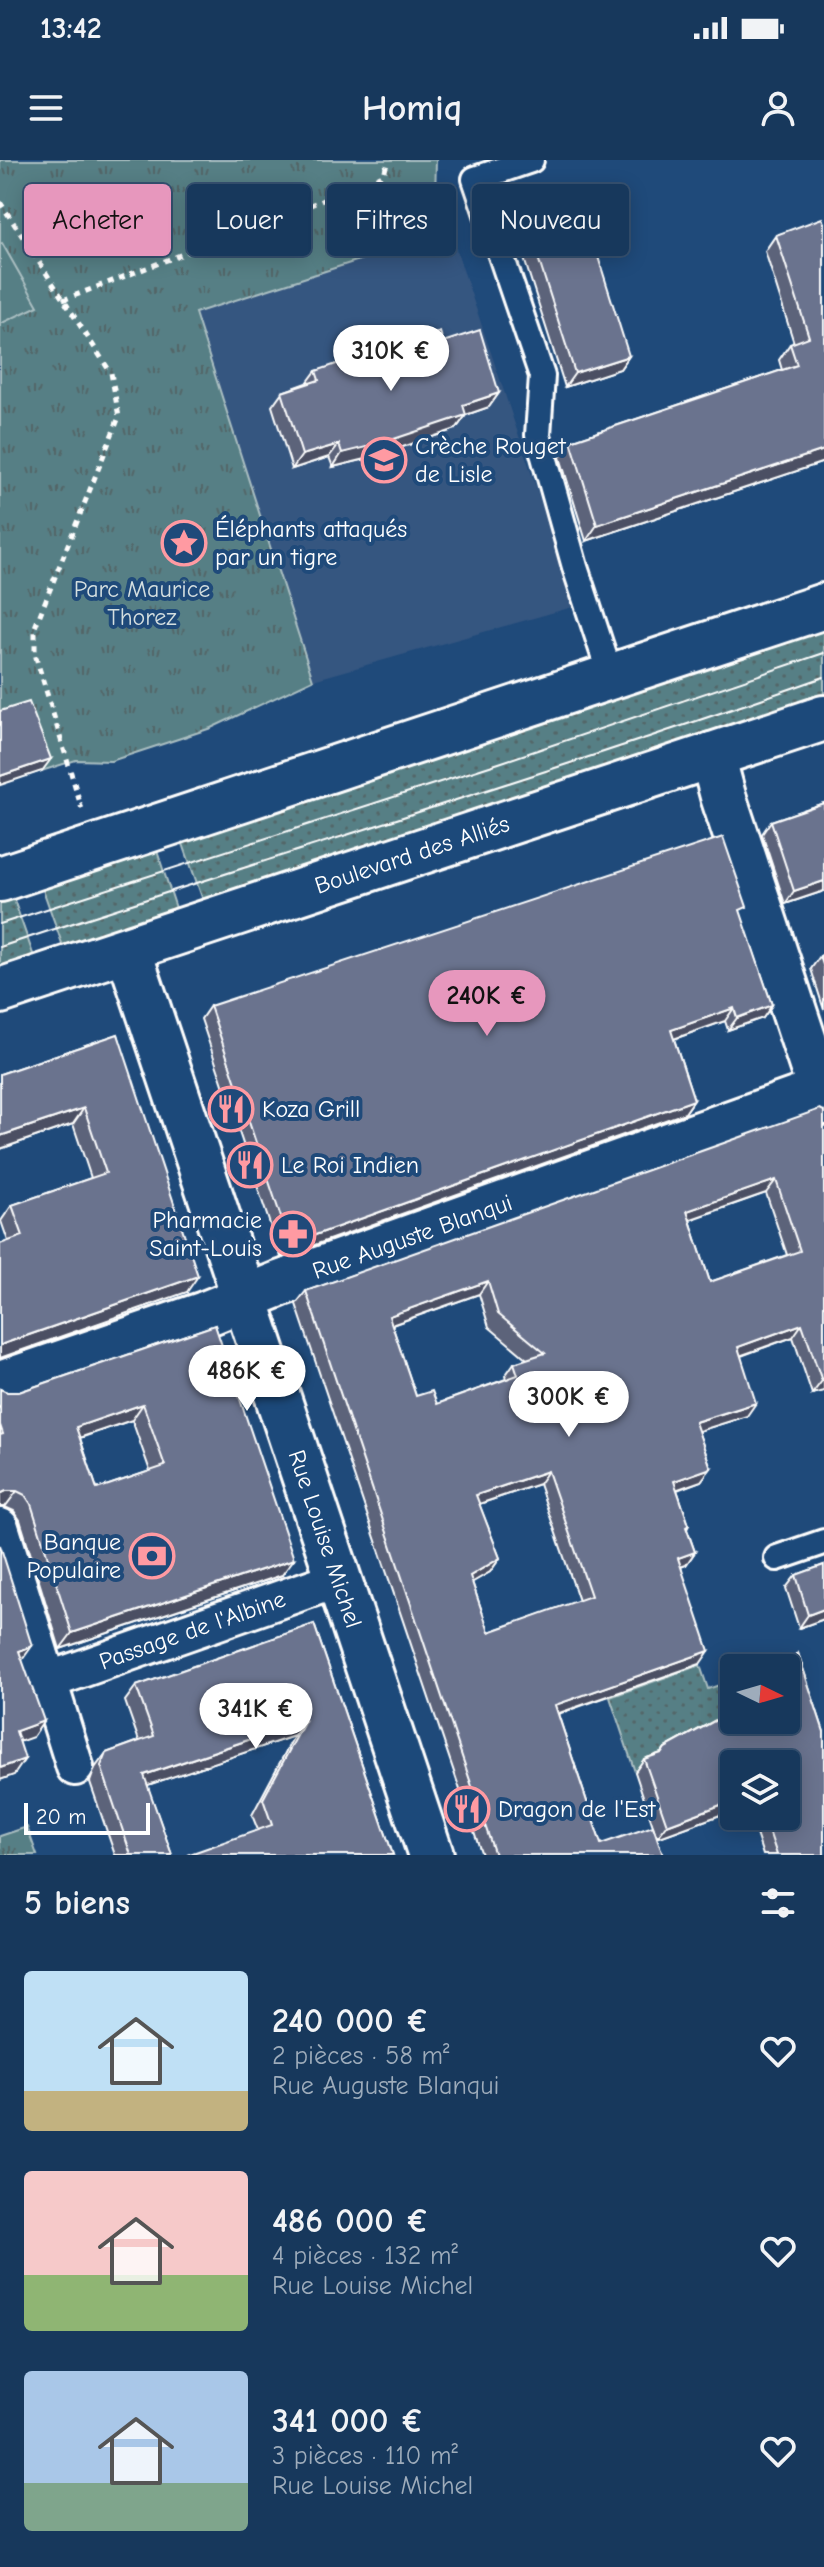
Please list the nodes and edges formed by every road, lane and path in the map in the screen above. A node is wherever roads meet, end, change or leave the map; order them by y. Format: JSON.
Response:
{"nodes":[{"id":1,"x":388,"y":160,"type":"edge"},
{"id":2,"x":531,"y":160,"type":"edge"},
{"id":3,"x":0,"y":202,"type":"edge"},
{"id":4,"x":63,"y":300,"type":"junction"},
{"id":5,"x":824,"y":606,"type":"edge"},
{"id":6,"x":611,"y":677,"type":"junction"},
{"id":7,"x":824,"y":718,"type":"edge"},
{"id":8,"x":712,"y":755,"type":"junction"},
{"id":9,"x":81,"y":806,"type":"dead end"},
{"id":10,"x":0,"y":879,"type":"edge"},
{"id":11,"x":128,"y":949,"type":"junction"},
{"id":12,"x":0,"y":991,"type":"edge"},
{"id":13,"x":823,"y":1095,"type":"edge"},
{"id":14,"x":245,"y":1299,"type":"junction"},
{"id":15,"x":0,"y":1384,"type":"edge"},
{"id":16,"x":0,"y":1527,"type":"edge"},
{"id":17,"x":824,"y":1542,"type":"edge"},
{"id":18,"x":777,"y":1558,"type":"dead end"},
{"id":19,"x":338,"y":1579,"type":"junction"},
{"id":20,"x":47,"y":1681,"type":"junction"},
{"id":21,"x":75,"y":1767,"type":"dead end"},
{"id":22,"x":431,"y":1855,"type":"edge"}],
"edges":[{"from":1,"to":4,"type":"path"},
{"from":2,"to":6,"type":"lane"},
{"from":3,"to":4,"type":"path"},
{"from":4,"to":9,"type":"path"},
{"from":5,"to":6,"type":"street"},
{"from":6,"to":10,"type":"street"},
{"from":7,"to":8,"type":"street","name":"Boulevard des Alliés"},
{"from":8,"to":11,"type":"street","name":"Boulevard des Alliés"},
{"from":8,"to":13,"type":"street"},
{"from":11,"to":12,"type":"street","name":"Boulevard des Alliés"},
{"from":11,"to":14,"type":"street","name":"Rue Louise Michel"},
{"from":13,"to":14,"type":"street","name":"Rue Auguste Blanqui"},
{"from":14,"to":15,"type":"street","name":"Rue Auguste Blanqui"},
{"from":14,"to":19,"type":"street","name":"Rue Louise Michel"},
{"from":16,"to":20,"type":"street"},
{"from":17,"to":18,"type":"lane"},
{"from":19,"to":20,"type":"street","name":"Passage de l'Albine"},
{"from":19,"to":22,"type":"street","name":"Rue Louise Michel"},
{"from":20,"to":21,"type":"street"}]}
